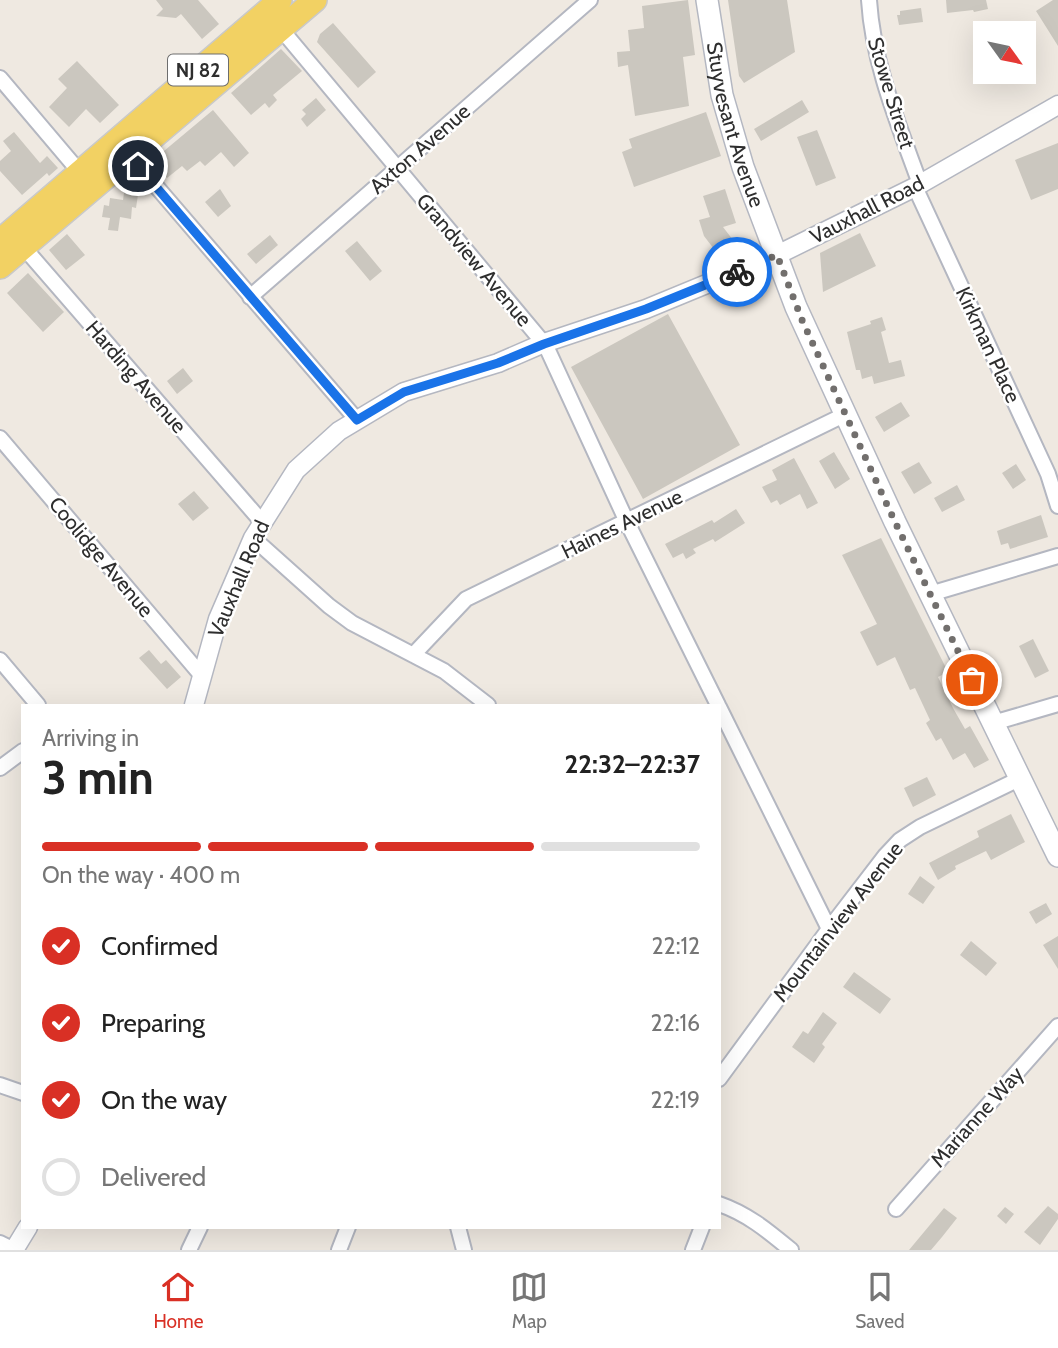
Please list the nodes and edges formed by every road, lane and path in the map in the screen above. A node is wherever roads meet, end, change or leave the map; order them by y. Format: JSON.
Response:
{"nodes":[{"id":1,"x":280,"y":0,"type":"edge"},
{"id":2,"x":315,"y":0,"type":"edge"},
{"id":3,"x":590,"y":0,"type":"edge"},
{"id":4,"x":707,"y":0,"type":"edge"},
{"id":5,"x":869,"y":0,"type":"edge"},
{"id":6,"x":281,"y":29,"type":"junction"},
{"id":7,"x":0,"y":78,"type":"edge"},
{"id":8,"x":1058,"y":104,"type":"edge"},
{"id":9,"x":123,"y":148,"type":"junction"},
{"id":10,"x":399,"y":168,"type":"junction"},
{"id":11,"x":87,"y":179,"type":"junction"},
{"id":12,"x":917,"y":185,"type":"junction"},
{"id":13,"x":11,"y":240,"type":"edge"},
{"id":14,"x":777,"y":255,"type":"junction"},
{"id":15,"x":0,"y":267,"type":"edge"},
{"id":16,"x":250,"y":297,"type":"junction"},
{"id":17,"x":544,"y":344,"type":"junction"},
{"id":18,"x":846,"y":414,"type":"junction"},
{"id":19,"x":357,"y":420,"type":"junction"},
{"id":20,"x":0,"y":438,"type":"edge"},
{"id":21,"x":1058,"y":506,"type":"edge"},
{"id":22,"x":628,"y":522,"type":"junction"},
{"id":23,"x":257,"y":530,"type":"junction"},
{"id":24,"x":1058,"y":556,"type":"edge"},
{"id":25,"x":930,"y":594,"type":"junction"},
{"id":26,"x":413,"y":655,"type":"junction"},
{"id":27,"x":0,"y":660,"type":"edge"},
{"id":28,"x":202,"y":676,"type":"junction"},
{"id":29,"x":37,"y":704,"type":"edge"},
{"id":30,"x":194,"y":704,"type":"edge"},
{"id":31,"x":487,"y":704,"type":"edge"},
{"id":32,"x":718,"y":704,"type":"edge"},
{"id":33,"x":1058,"y":704,"type":"edge"},
{"id":34,"x":721,"y":710,"type":"edge"},
{"id":35,"x":993,"y":723,"type":"junction"},
{"id":36,"x":21,"y":752,"type":"edge"},
{"id":37,"x":0,"y":768,"type":"edge"},
{"id":38,"x":1021,"y":778,"type":"junction"},
{"id":39,"x":1057,"y":852,"type":"edge"},
{"id":40,"x":829,"y":929,"type":"junction"},
{"id":41,"x":1058,"y":1026,"type":"edge"},
{"id":42,"x":725,"y":1061,"type":"edge"},
{"id":43,"x":0,"y":1086,"type":"edge"},
{"id":44,"x":21,"y":1092,"type":"edge"},
{"id":45,"x":721,"y":1205,"type":"edge"},
{"id":46,"x":896,"y":1209,"type":"dead end"},
{"id":47,"x":27,"y":1229,"type":"edge"},
{"id":48,"x":199,"y":1229,"type":"edge"},
{"id":49,"x":347,"y":1229,"type":"edge"},
{"id":50,"x":459,"y":1229,"type":"edge"},
{"id":51,"x":701,"y":1229,"type":"edge"},
{"id":52,"x":0,"y":1243,"type":"edge"},
{"id":53,"x":14,"y":1250,"type":"edge"},
{"id":54,"x":189,"y":1250,"type":"edge"},
{"id":55,"x":339,"y":1250,"type":"edge"},
{"id":56,"x":464,"y":1250,"type":"edge"},
{"id":57,"x":693,"y":1250,"type":"edge"},
{"id":58,"x":791,"y":1250,"type":"edge"}],
"edges":[{"from":1,"to":9,"type":"main road","number":"NJ 82"},
{"from":2,"to":6,"type":"main road","number":"NJ 82"},
{"from":3,"to":10,"type":"street","name":"Axton Avenue"},
{"from":4,"to":14,"type":"main road","name":"Stuyvesant Avenue"},
{"from":5,"to":12,"type":"street","name":"Stowe Street"},
{"from":6,"to":9,"type":"main road","number":"NJ 82"},
{"from":6,"to":10,"type":"street","name":"Grandview Avenue"},
{"from":7,"to":11,"type":"street"},
{"from":8,"to":12,"type":"street","name":"Vauxhall Road"},
{"from":9,"to":11,"type":"main road","number":"NJ 82"},
{"from":9,"to":16,"type":"street"},
{"from":10,"to":16,"type":"street","name":"Axton Avenue"},
{"from":10,"to":17,"type":"street","name":"Grandview Avenue"},
{"from":11,"to":13,"type":"main road","number":"NJ 82"},
{"from":12,"to":14,"type":"street","name":"Vauxhall Road"},
{"from":12,"to":21,"type":"street","name":"Kirkman Place"},
{"from":13,"to":15,"type":"main road","number":"NJ 82"},
{"from":13,"to":23,"type":"street","name":"Harding Avenue"},
{"from":14,"to":17,"type":"street","name":"Vauxhall Road"},
{"from":14,"to":18,"type":"main road","name":"Stuyvesant Avenue"},
{"from":16,"to":19,"type":"street"},
{"from":17,"to":19,"type":"street","name":"Vauxhall Road"},
{"from":17,"to":22,"type":"street","name":"Grandview Avenue"},
{"from":18,"to":22,"type":"street","name":"Haines Avenue"},
{"from":18,"to":25,"type":"main road","name":"Stuyvesant Avenue"},
{"from":19,"to":23,"type":"street","name":"Vauxhall Road"},
{"from":20,"to":28,"type":"street","name":"Coolidge Avenue"},
{"from":22,"to":26,"type":"street","name":"Haines Avenue"},
{"from":22,"to":32,"type":"street","name":"Grandview Avenue"},
{"from":23,"to":26,"type":"street","name":"Harding Avenue"},
{"from":23,"to":28,"type":"street","name":"Vauxhall Road"},
{"from":24,"to":25,"type":"street"},
{"from":25,"to":35,"type":"main road","name":"Stuyvesant Avenue"},
{"from":26,"to":31,"type":"street","name":"Harding Avenue"},
{"from":27,"to":29,"type":"street"},
{"from":28,"to":30,"type":"street","name":"Vauxhall Road"},
{"from":33,"to":35,"type":"street"},
{"from":34,"to":40,"type":"street","name":"Grandview Avenue"},
{"from":35,"to":38,"type":"main road","name":"Stuyvesant Avenue"},
{"from":36,"to":37,"type":"street"},
{"from":38,"to":39,"type":"main road","name":"Stuyvesant Avenue"},
{"from":38,"to":40,"type":"street","name":"Mountainview Avenue"},
{"from":40,"to":42,"type":"street","name":"Mountainview Avenue"},
{"from":41,"to":46,"type":"street","name":"Marianne Way"},
{"from":43,"to":44,"type":"street"},
{"from":45,"to":58,"type":"street"},
{"from":47,"to":53,"type":"street"},
{"from":48,"to":54,"type":"street"},
{"from":49,"to":55,"type":"street"},
{"from":50,"to":56,"type":"street"},
{"from":51,"to":57,"type":"street"},
{"from":52,"to":53,"type":"street"}]}
